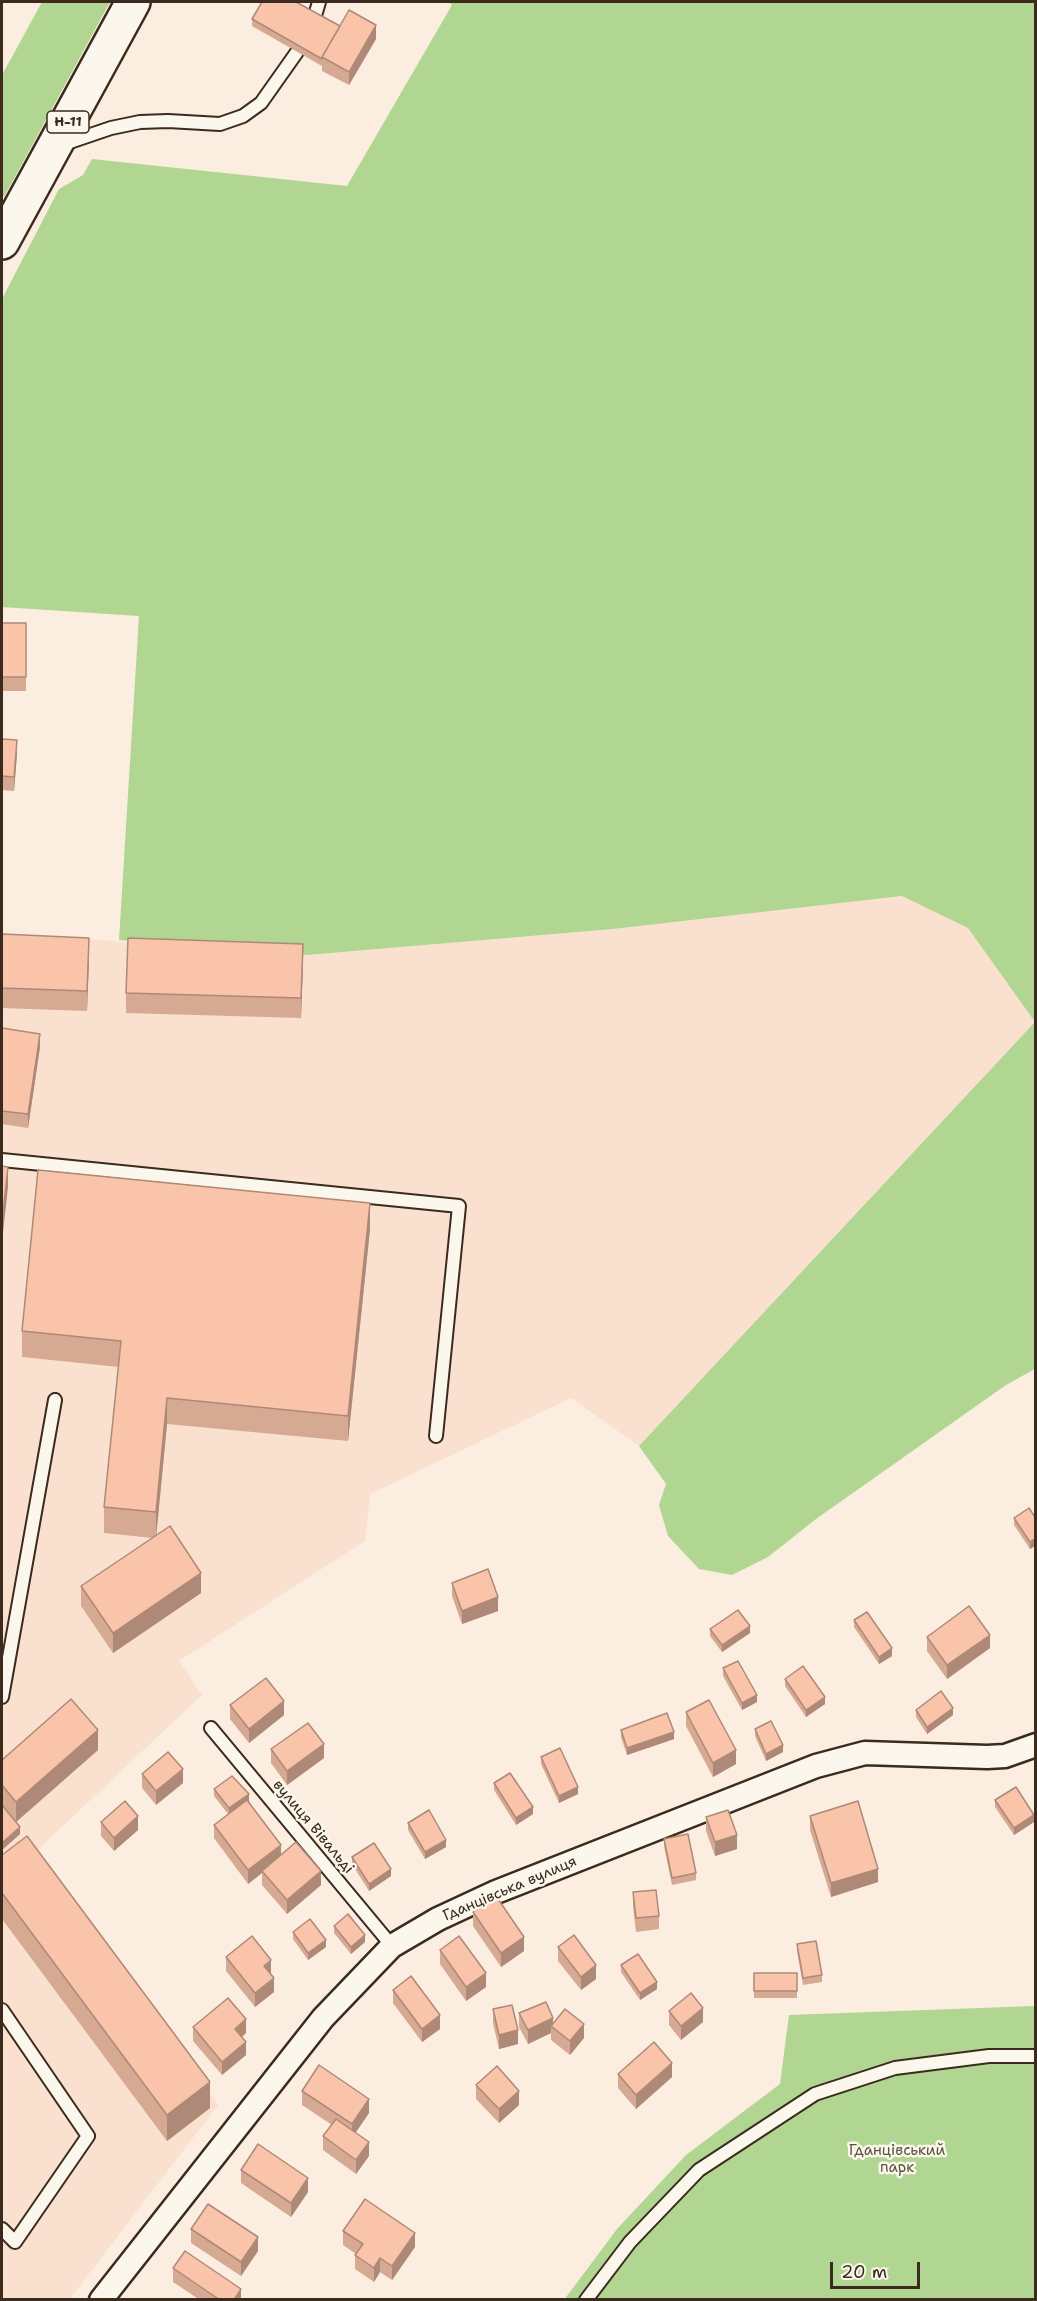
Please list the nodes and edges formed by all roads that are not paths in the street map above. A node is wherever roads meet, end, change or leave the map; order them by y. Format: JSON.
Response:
{"nodes":[{"id":1,"x":133,"y":2,"type":"edge"},
{"id":2,"x":319,"y":2,"type":"edge"},
{"id":3,"x":314,"y":19,"type":"edge"},
{"id":4,"x":297,"y":52,"type":"edge"},
{"id":5,"x":54,"y":147,"type":"junction"},
{"id":6,"x":2,"y":242,"type":"edge"},
{"id":7,"x":2,"y":1160,"type":"edge"},
{"id":8,"x":55,"y":1400,"type":"dead end"},
{"id":9,"x":436,"y":1436,"type":"dead end"},
{"id":10,"x":2,"y":1697,"type":"edge"},
{"id":11,"x":211,"y":1728,"type":"dead end"},
{"id":12,"x":1035,"y":1745,"type":"edge"},
{"id":13,"x":392,"y":1946,"type":"junction"},
{"id":14,"x":2,"y":2010,"type":"edge"},
{"id":15,"x":1035,"y":2056,"type":"edge"},
{"id":16,"x":2,"y":2229,"type":"edge"},
{"id":17,"x":101,"y":2300,"type":"edge"},
{"id":18,"x":586,"y":2300,"type":"edge"}],
"edges":[{"from":1,"to":5,"type":"main road","number":"Н-11"},
{"from":2,"to":3,"type":"lane"},
{"from":4,"to":5,"type":"lane"},
{"from":5,"to":6,"type":"main road","number":"Н-11"},
{"from":7,"to":9,"type":"lane"},
{"from":8,"to":10,"type":"lane"},
{"from":11,"to":13,"type":"lane","name":"вулиця Вівальді"},
{"from":12,"to":13,"type":"street","name":"Гданцівська вулиця"},
{"from":13,"to":17,"type":"street","name":"Гданцівська вулиця"},
{"from":14,"to":16,"type":"lane"},
{"from":15,"to":18,"type":"lane"}]}
